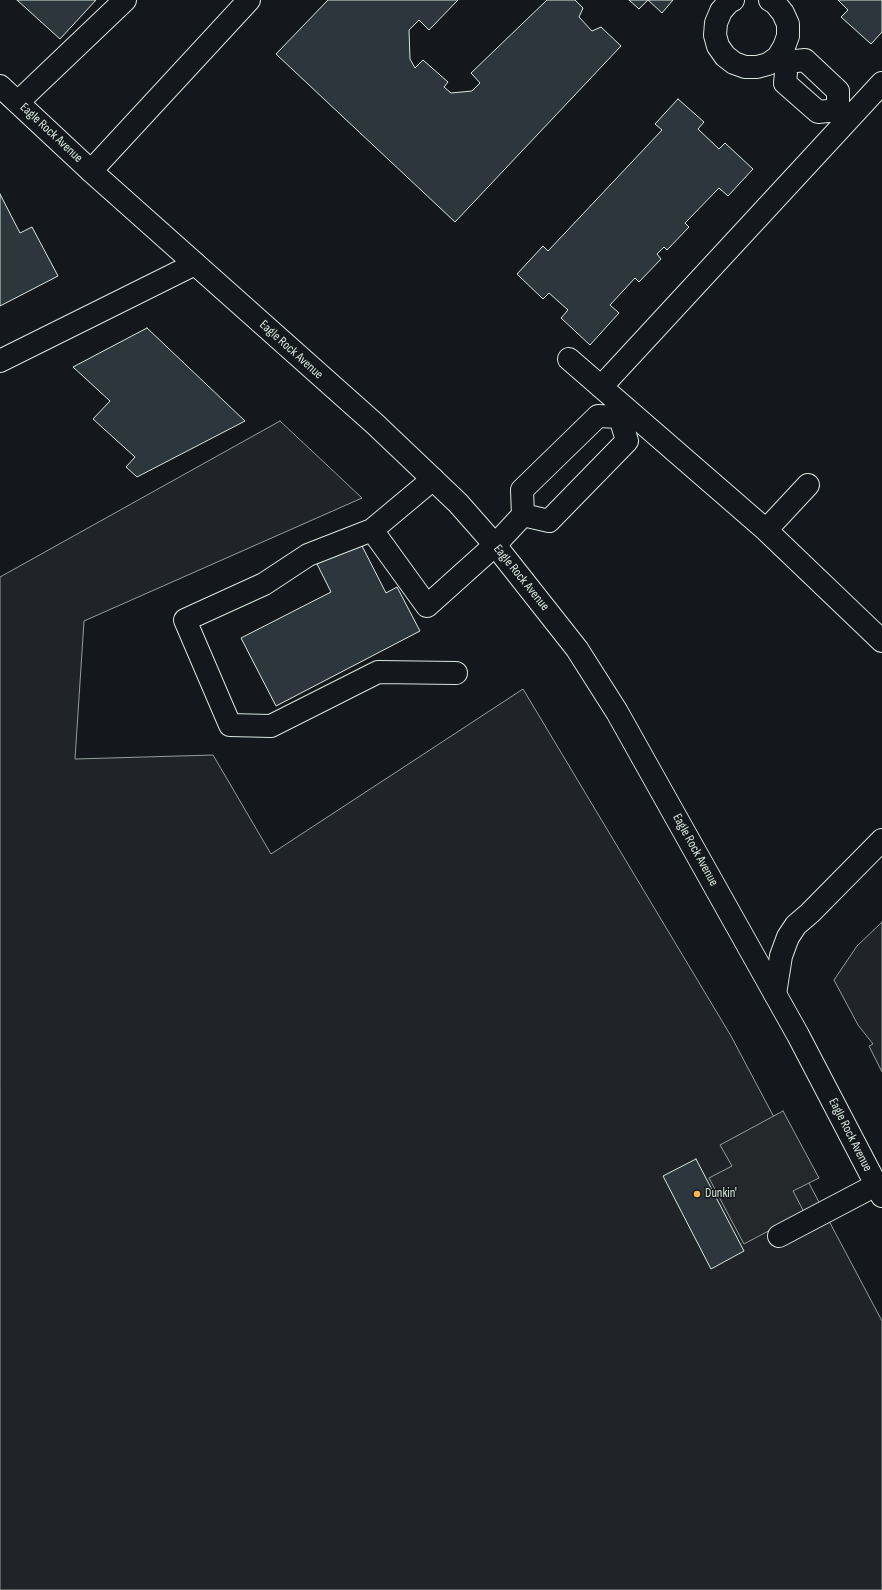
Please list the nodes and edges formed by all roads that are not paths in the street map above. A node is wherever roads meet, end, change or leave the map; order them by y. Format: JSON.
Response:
{"nodes":[{"id":1,"x":125,"y":0,"type":"edge"},
{"id":2,"x":249,"y":0,"type":"edge"},
{"id":3,"x":733,"y":0,"type":"edge"},
{"id":4,"x":770,"y":0,"type":"edge"},
{"id":5,"x":783,"y":58,"type":"junction"},
{"id":6,"x":882,"y":83,"type":"edge"},
{"id":7,"x":6,"y":92,"type":"edge"},
{"id":8,"x":843,"y":115,"type":"junction"},
{"id":9,"x":91,"y":171,"type":"junction"},
{"id":10,"x":195,"y":264,"type":"junction"},
{"id":11,"x":569,"y":359,"type":"dead end"},
{"id":12,"x":0,"y":361,"type":"edge"},
{"id":13,"x":601,"y":387,"type":"junction"},
{"id":14,"x":624,"y":414,"type":"junction"},
{"id":15,"x":433,"y":479,"type":"junction"},
{"id":16,"x":808,"y":485,"type":"dead end"},
{"id":17,"x":523,"y":516,"type":"junction"},
{"id":18,"x":372,"y":530,"type":"junction"},
{"id":19,"x":766,"y":530,"type":"junction"},
{"id":20,"x":495,"y":545,"type":"junction"},
{"id":21,"x":882,"y":641,"type":"edge"},
{"id":22,"x":456,"y":673,"type":"dead end"},
{"id":23,"x":882,"y":840,"type":"edge"},
{"id":24,"x":775,"y":994,"type":"junction"},
{"id":25,"x":879,"y":1191,"type":"edge"},
{"id":26,"x":779,"y":1236,"type":"dead end"}],
"edges":[{"from":1,"to":7,"type":"main road"},
{"from":2,"to":9,"type":"main road"},
{"from":3,"to":5,"type":"main road"},
{"from":4,"to":5,"type":"main road"},
{"from":5,"to":8,"type":"main road"},
{"from":5,"to":8,"type":"main road"},
{"from":6,"to":8,"type":"main road"},
{"from":7,"to":9,"type":"main road","name":"Eagle Rock Avenue"},
{"from":8,"to":13,"type":"main road"},
{"from":9,"to":10,"type":"main road","name":"Eagle Rock Avenue"},
{"from":10,"to":12,"type":"main road"},
{"from":10,"to":15,"type":"main road","name":"Eagle Rock Avenue"},
{"from":11,"to":13,"type":"main road"},
{"from":13,"to":14,"type":"main road"},
{"from":14,"to":17,"type":"main road"},
{"from":14,"to":17,"type":"main road"},
{"from":14,"to":19,"type":"main road"},
{"from":15,"to":18,"type":"main road"},
{"from":15,"to":20,"type":"main road","name":"Eagle Rock Avenue"},
{"from":16,"to":19,"type":"main road"},
{"from":17,"to":20,"type":"main road"},
{"from":18,"to":20,"type":"main road"},
{"from":18,"to":22,"type":"main road"},
{"from":19,"to":21,"type":"main road"},
{"from":20,"to":24,"type":"main road","name":"Eagle Rock Avenue"},
{"from":23,"to":24,"type":"main road"},
{"from":24,"to":25,"type":"main road","name":"Eagle Rock Avenue"},
{"from":25,"to":26,"type":"main road"}]}
